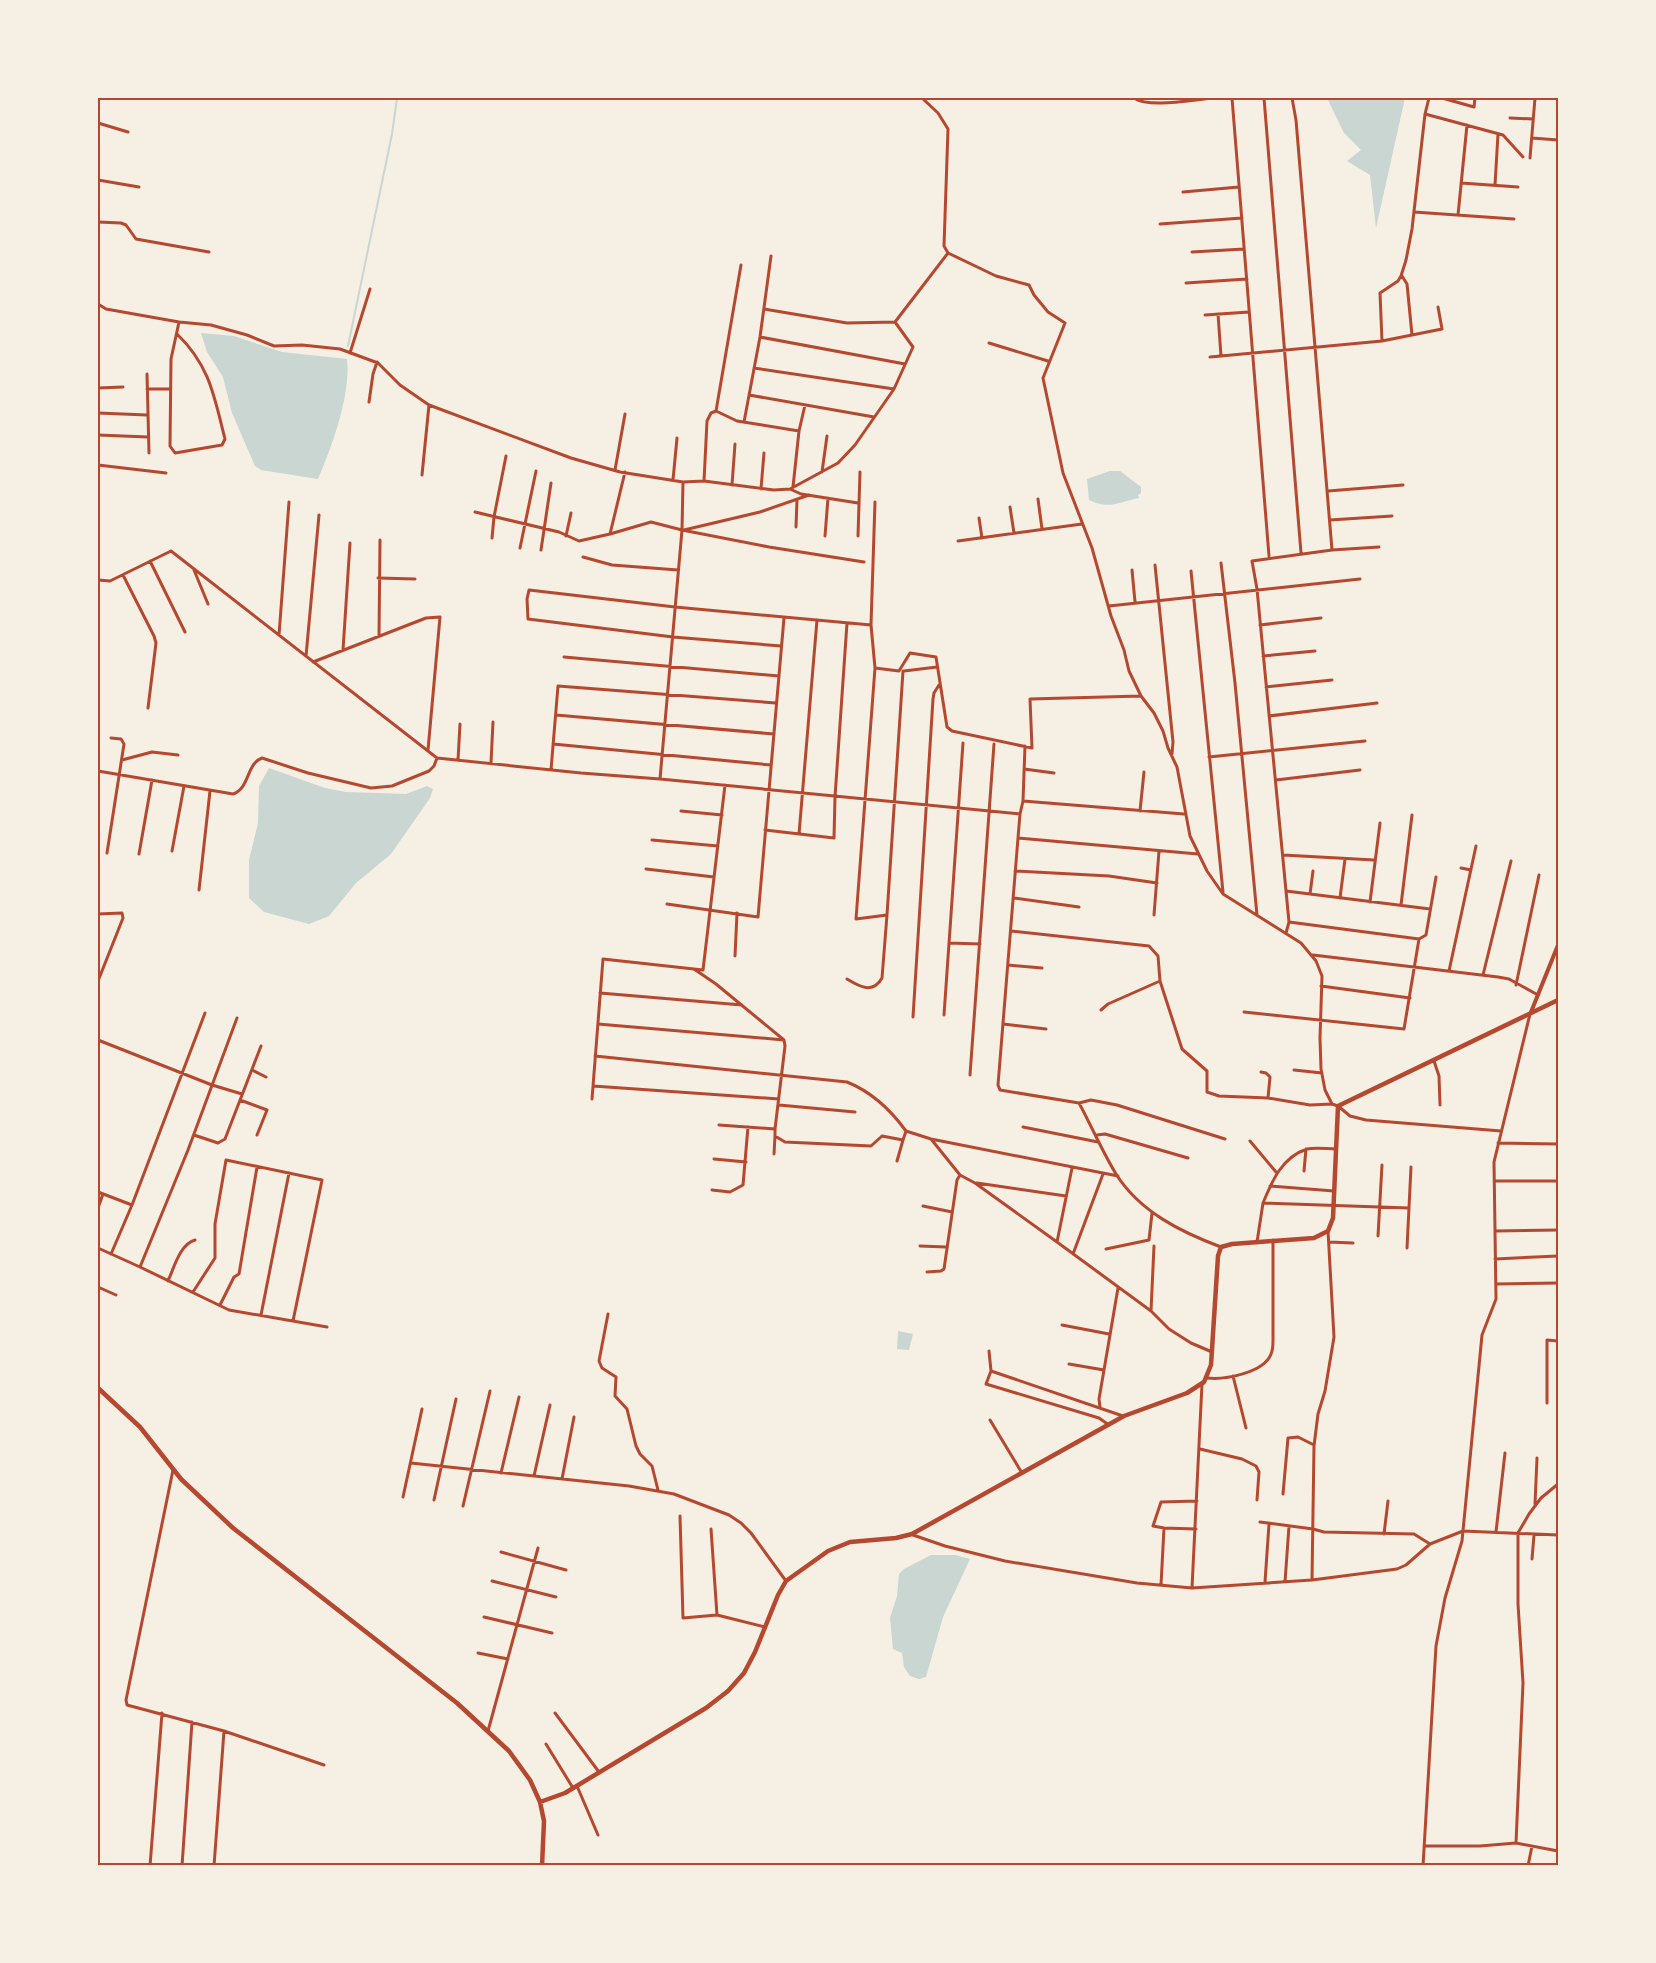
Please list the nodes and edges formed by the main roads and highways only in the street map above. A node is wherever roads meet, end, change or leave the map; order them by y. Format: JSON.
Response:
{"nodes":[{"id":1,"x":1558,"y":1000,"type":"edge"},
{"id":2,"x":98,"y":1388,"type":"edge"},
{"id":3,"x":540,"y":1802,"type":"junction"},
{"id":4,"x":542,"y":1866,"type":"edge"}],
"edges":[{"from":1,"to":3,"type":"main road"},
{"from":2,"to":3,"type":"main road"},
{"from":3,"to":4,"type":"main road"}]}
